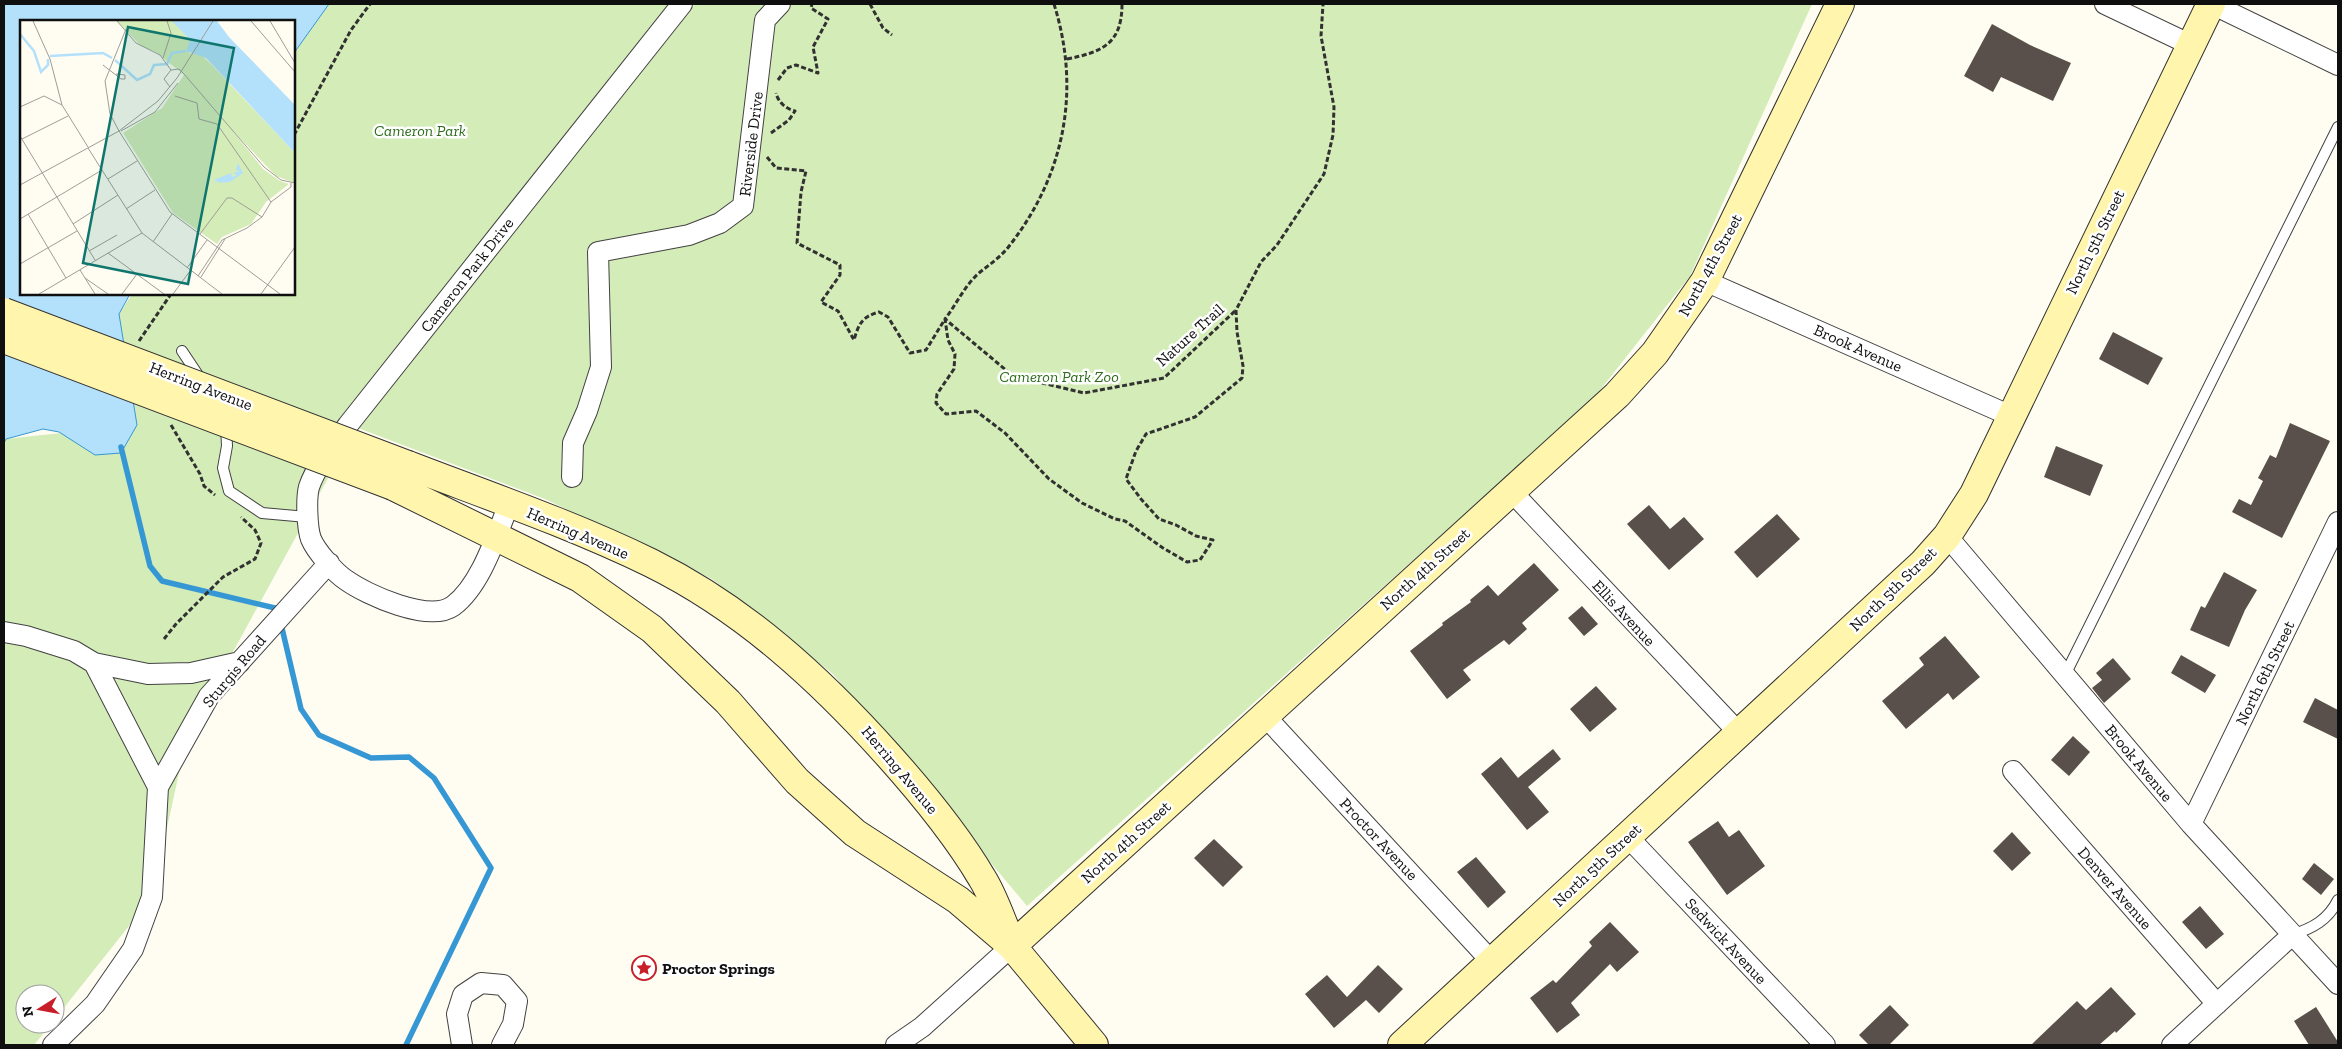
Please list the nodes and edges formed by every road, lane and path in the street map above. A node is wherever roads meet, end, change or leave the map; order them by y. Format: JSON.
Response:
{"nodes":[{"id":1,"x":370,"y":4,"type":"edge"},
{"id":2,"x":682,"y":4,"type":"edge"},
{"id":3,"x":780,"y":4,"type":"edge"},
{"id":4,"x":812,"y":4,"type":"edge"},
{"id":5,"x":870,"y":4,"type":"edge"},
{"id":6,"x":1054,"y":4,"type":"edge"},
{"id":7,"x":1122,"y":4,"type":"edge"},
{"id":8,"x":1323,"y":4,"type":"edge"},
{"id":9,"x":1840,"y":4,"type":"edge"},
{"id":10,"x":2105,"y":4,"type":"edge"},
{"id":11,"x":2212,"y":4,"type":"edge"},
{"id":12,"x":892,"y":35,"type":"dead end"},
{"id":13,"x":2191,"y":45,"type":"junction"},
{"id":14,"x":1067,"y":59,"type":"junction"},
{"id":15,"x":2338,"y":65,"type":"edge"},
{"id":16,"x":777,"y":82,"type":"dead end"},
{"id":17,"x":775,"y":90,"type":"dead end"},
{"id":18,"x":2338,"y":127,"type":"edge"},
{"id":19,"x":295,"y":133,"type":"edge"},
{"id":20,"x":768,"y":140,"type":"dead end"},
{"id":21,"x":766,"y":152,"type":"dead end"},
{"id":22,"x":1704,"y":281,"type":"junction"},
{"id":23,"x":170,"y":295,"type":"edge"},
{"id":24,"x":1236,"y":310,"type":"junction"},
{"id":25,"x":4,"y":312,"type":"edge"},
{"id":26,"x":945,"y":319,"type":"junction"},
{"id":27,"x":4,"y":339,"type":"edge"},
{"id":28,"x":138,"y":345,"type":"dead end"},
{"id":29,"x":182,"y":351,"type":"dead end"},
{"id":30,"x":2011,"y":416,"type":"junction"},
{"id":31,"x":168,"y":419,"type":"dead end"},
{"id":32,"x":400,"y":475,"type":"junction"},
{"id":33,"x":572,"y":477,"type":"dead end"},
{"id":34,"x":1512,"y":491,"type":"junction"},
{"id":35,"x":219,"y":498,"type":"dead end"},
{"id":36,"x":509,"y":504,"type":"junction"},
{"id":37,"x":234,"y":511,"type":"dead end"},
{"id":38,"x":307,"y":517,"type":"junction"},
{"id":39,"x":2338,"y":522,"type":"edge"},
{"id":40,"x":1947,"y":536,"type":"junction"},
{"id":41,"x":495,"y":537,"type":"junction"},
{"id":42,"x":329,"y":563,"type":"junction"},
{"id":43,"x":4,"y":632,"type":"edge"},
{"id":44,"x":164,"y":639,"type":"dead end"},
{"id":45,"x":240,"y":662,"type":"junction"},
{"id":46,"x":94,"y":663,"type":"junction"},
{"id":47,"x":2065,"y":675,"type":"junction"},
{"id":48,"x":1265,"y":716,"type":"junction"},
{"id":49,"x":1739,"y":733,"type":"junction"},
{"id":50,"x":2012,"y":771,"type":"dead end"},
{"id":51,"x":158,"y":787,"type":"junction"},
{"id":52,"x":2191,"y":824,"type":"junction"},
{"id":53,"x":1627,"y":836,"type":"junction"},
{"id":54,"x":2338,"y":900,"type":"edge"},
{"id":55,"x":2292,"y":935,"type":"junction"},
{"id":56,"x":1012,"y":946,"type":"junction"},
{"id":57,"x":1492,"y":962,"type":"junction"},
{"id":58,"x":2338,"y":984,"type":"edge"},
{"id":59,"x":2217,"y":1004,"type":"junction"},
{"id":60,"x":77,"y":1022,"type":"junction"},
{"id":61,"x":1414,"y":1041,"type":"edge"},
{"id":62,"x":53,"y":1045,"type":"edge"},
{"id":63,"x":78,"y":1045,"type":"edge"},
{"id":64,"x":462,"y":1045,"type":"edge"},
{"id":65,"x":502,"y":1045,"type":"edge"},
{"id":66,"x":896,"y":1045,"type":"edge"},
{"id":67,"x":1094,"y":1045,"type":"edge"},
{"id":68,"x":1825,"y":1045,"type":"edge"},
{"id":69,"x":2172,"y":1045,"type":"edge"}],
"edges":[{"from":1,"to":19,"type":"path"},
{"from":2,"to":38,"type":"street","name":"Cameron Park Drive"},
{"from":3,"to":33,"type":"street","name":"Riverside Drive"},
{"from":4,"to":16,"type":"path"},
{"from":5,"to":12,"type":"path"},
{"from":6,"to":14,"type":"path"},
{"from":7,"to":14,"type":"path"},
{"from":8,"to":24,"type":"path"},
{"from":9,"to":22,"type":"main road","name":"North 4th Street"},
{"from":10,"to":13,"type":"street"},
{"from":11,"to":13,"type":"main road","name":"North 5th Street"},
{"from":11,"to":15,"type":"street"},
{"from":13,"to":30,"type":"main road","name":"North 5th Street"},
{"from":14,"to":26,"type":"path"},
{"from":17,"to":20,"type":"path"},
{"from":18,"to":47,"type":"lane"},
{"from":21,"to":26,"type":"path"},
{"from":22,"to":30,"type":"street","name":"Brook Avenue"},
{"from":22,"to":34,"type":"main road","name":"North 4th Street"},
{"from":23,"to":28,"type":"path"},
{"from":24,"to":26,"type":"path","name":"Nature Trail"},
{"from":24,"to":26,"type":"path"},
{"from":25,"to":32,"type":"main road","name":"Herring Avenue","bridge":true},
{"from":27,"to":32,"type":"main road","name":"Herring Avenue","bridge":true},
{"from":29,"to":38,"type":"lane"},
{"from":30,"to":40,"type":"main road","name":"North 5th Street"},
{"from":31,"to":35,"type":"path"},
{"from":32,"to":36,"type":"main road","name":"Herring Avenue"},
{"from":32,"to":41,"type":"main road","name":"Herring Avenue"},
{"from":34,"to":48,"type":"main road","name":"North 4th Street"},
{"from":34,"to":49,"type":"street","name":"Ellis Avenue"},
{"from":36,"to":41,"type":"street"},
{"from":36,"to":56,"type":"main road","name":"Herring Avenue"},
{"from":37,"to":44,"type":"path"},
{"from":38,"to":42,"type":"street","name":"Cameron Park Drive"},
{"from":39,"to":52,"type":"street","name":"North 6th Street"},
{"from":40,"to":47,"type":"street","name":"Brook Avenue"},
{"from":40,"to":49,"type":"main road","name":"North 5th Street"},
{"from":41,"to":42,"type":"street"},
{"from":41,"to":56,"type":"main road","name":"Herring Avenue"},
{"from":42,"to":45,"type":"street","name":"Sturgis Road"},
{"from":43,"to":46,"type":"street"},
{"from":45,"to":46,"type":"street"},
{"from":45,"to":51,"type":"street","name":"Sturgis Road"},
{"from":46,"to":51,"type":"street"},
{"from":47,"to":52,"type":"street","name":"Brook Avenue"},
{"from":48,"to":56,"type":"main road","name":"North 4th Street"},
{"from":48,"to":57,"type":"street","name":"Proctor Avenue"},
{"from":49,"to":53,"type":"main road","name":"North 5th Street"},
{"from":50,"to":59,"type":"street","name":"Denver Avenue"},
{"from":51,"to":60,"type":"street","name":"Sturgis Road"},
{"from":52,"to":55,"type":"street","name":"Brook Avenue"},
{"from":53,"to":57,"type":"main road","name":"North 5th Street"},
{"from":53,"to":68,"type":"street","name":"Sedwick Avenue"},
{"from":54,"to":55,"type":"lane"},
{"from":55,"to":58,"type":"street","name":"Brook Avenue"},
{"from":55,"to":59,"type":"street"},
{"from":56,"to":66,"type":"street","name":"North 4th Street"},
{"from":56,"to":67,"type":"main road","name":"Herring Avenue"},
{"from":57,"to":61,"type":"main road","name":"North 5th Street"},
{"from":59,"to":69,"type":"street"},
{"from":60,"to":62,"type":"street","name":"Sturgis Road"},
{"from":60,"to":63,"type":"street"},
{"from":64,"to":65,"type":"street"}]}
